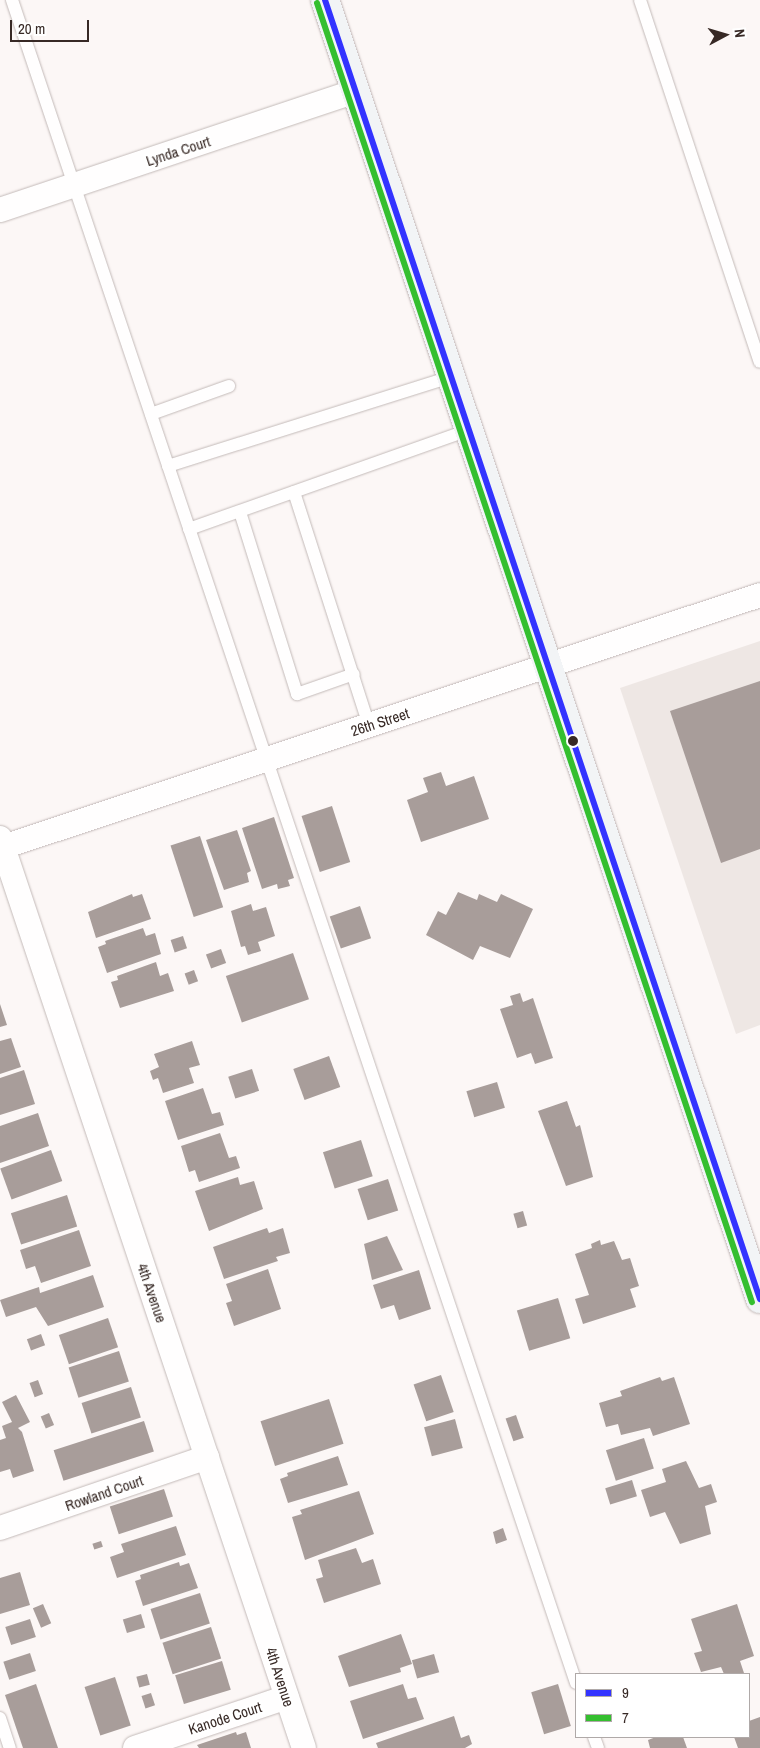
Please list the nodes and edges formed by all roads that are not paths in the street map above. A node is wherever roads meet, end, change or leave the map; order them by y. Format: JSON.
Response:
{"nodes":[{"id":1,"x":12,"y":0,"type":"edge"},
{"id":2,"x":325,"y":0,"type":"edge"},
{"id":3,"x":640,"y":0,"type":"edge"},
{"id":4,"x":356,"y":91,"type":"junction"},
{"id":5,"x":74,"y":186,"type":"junction"},
{"id":6,"x":0,"y":210,"type":"edge"},
{"id":7,"x":760,"y":362,"type":"edge"},
{"id":8,"x":451,"y":377,"type":"junction"},
{"id":9,"x":229,"y":386,"type":"dead end"},
{"id":10,"x":151,"y":414,"type":"junction"},
{"id":11,"x":469,"y":430,"type":"junction"},
{"id":12,"x":168,"y":466,"type":"junction"},
{"id":13,"x":294,"y":492,"type":"junction"},
{"id":14,"x":240,"y":512,"type":"junction"},
{"id":15,"x":189,"y":529,"type":"junction"},
{"id":16,"x":760,"y":594,"type":"edge"},
{"id":17,"x":549,"y":667,"type":"junction"},
{"id":18,"x":354,"y":674,"type":"junction"},
{"id":19,"x":369,"y":725,"type":"junction"},
{"id":20,"x":266,"y":759,"type":"junction"},
{"id":21,"x":1,"y":844,"type":"edge"},
{"id":22,"x":760,"y":1298,"type":"edge"},
{"id":23,"x":208,"y":1457,"type":"junction"},
{"id":24,"x":0,"y":1528,"type":"edge"},
{"id":25,"x":575,"y":1680,"type":"edge"},
{"id":26,"x":287,"y":1697,"type":"junction"},
{"id":27,"x":0,"y":1718,"type":"edge"},
{"id":28,"x":141,"y":1747,"type":"edge"},
{"id":29,"x":10,"y":1748,"type":"edge"},
{"id":30,"x":304,"y":1748,"type":"edge"}],
"edges":[{"from":1,"to":5,"type":"lane"},
{"from":2,"to":4,"type":"main road"},
{"from":3,"to":7,"type":"lane"},
{"from":4,"to":5,"type":"street","name":"Lynda Court"},
{"from":4,"to":8,"type":"main road"},
{"from":5,"to":6,"type":"street","name":"Lynda Court"},
{"from":5,"to":10,"type":"lane"},
{"from":8,"to":11,"type":"main road"},
{"from":8,"to":12,"type":"lane"},
{"from":9,"to":10,"type":"lane"},
{"from":10,"to":12,"type":"lane"},
{"from":11,"to":13,"type":"lane"},
{"from":11,"to":17,"type":"main road"},
{"from":12,"to":15,"type":"lane"},
{"from":13,"to":14,"type":"lane"},
{"from":13,"to":18,"type":"lane"},
{"from":14,"to":15,"type":"lane"},
{"from":14,"to":18,"type":"lane"},
{"from":15,"to":20,"type":"lane"},
{"from":16,"to":17,"type":"street","name":"26th Street"},
{"from":17,"to":19,"type":"street","name":"26th Street"},
{"from":17,"to":22,"type":"main road"},
{"from":18,"to":19,"type":"lane"},
{"from":19,"to":20,"type":"street","name":"26th Street"},
{"from":20,"to":21,"type":"street","name":"26th Street"},
{"from":20,"to":25,"type":"lane"},
{"from":21,"to":23,"type":"street","name":"4th Avenue"},
{"from":23,"to":24,"type":"street","name":"Rowland Court"},
{"from":23,"to":26,"type":"street","name":"4th Avenue"},
{"from":26,"to":28,"type":"street","name":"Kanode Court"},
{"from":26,"to":30,"type":"street","name":"4th Avenue"},
{"from":27,"to":29,"type":"lane"}]}
